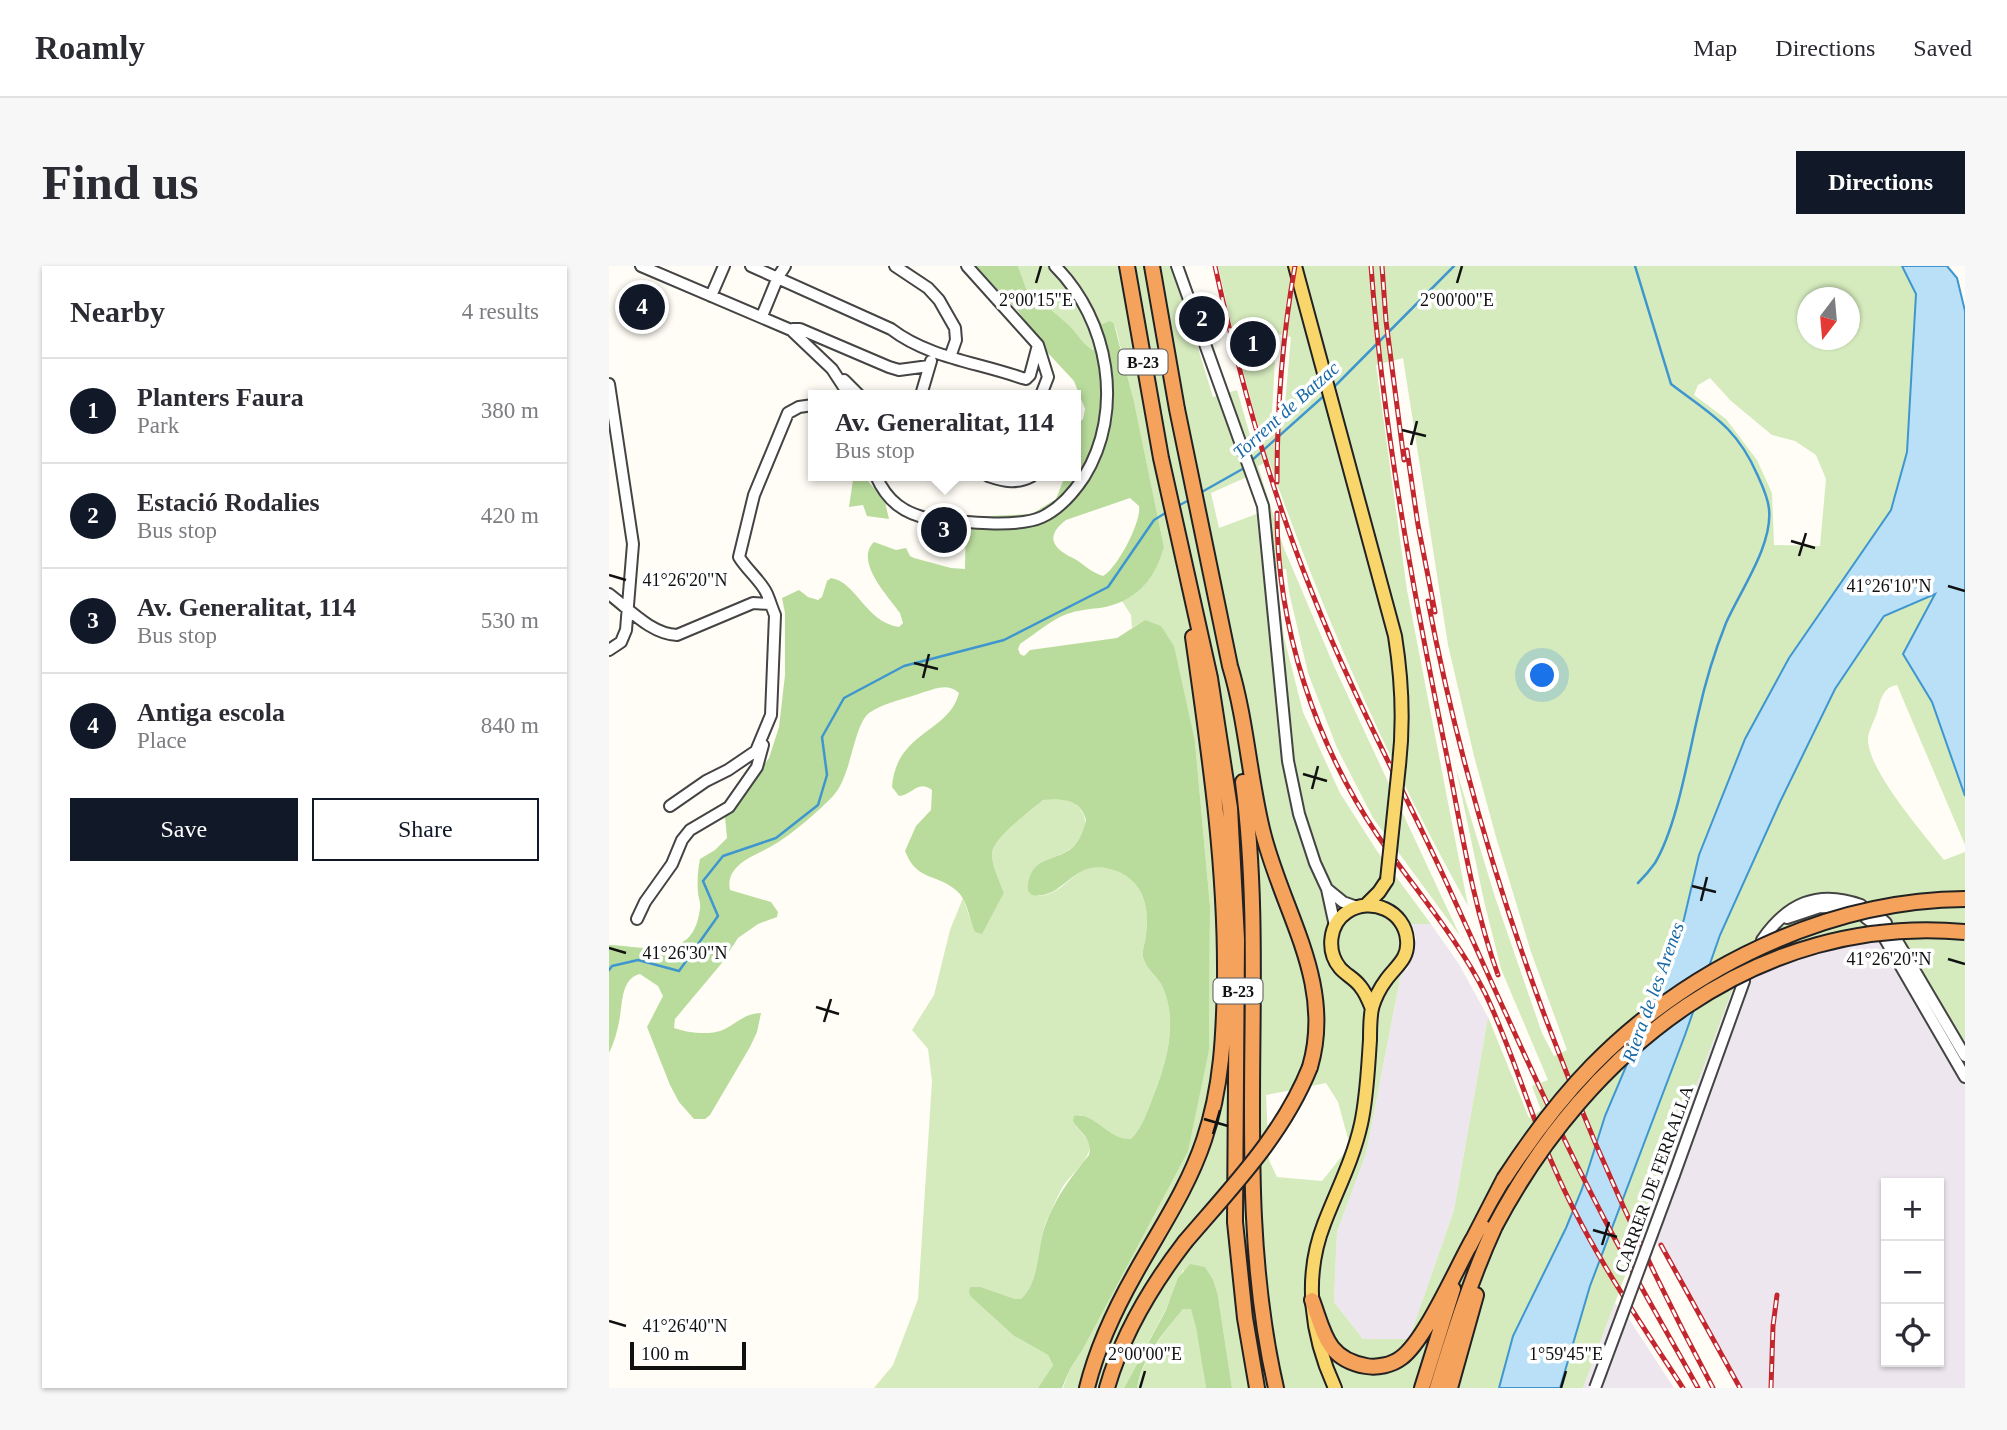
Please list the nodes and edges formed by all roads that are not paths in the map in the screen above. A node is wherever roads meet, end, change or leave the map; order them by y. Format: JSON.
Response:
{"nodes":[{"id":1,"x":641,"y":266,"type":"edge"},
{"id":2,"x":724,"y":266,"type":"edge"},
{"id":3,"x":751,"y":266,"type":"edge"},
{"id":4,"x":785,"y":266,"type":"edge"},
{"id":5,"x":895,"y":266,"type":"edge"},
{"id":6,"x":967,"y":266,"type":"edge"},
{"id":7,"x":1055,"y":266,"type":"edge"},
{"id":8,"x":1126,"y":266,"type":"edge"},
{"id":9,"x":1152,"y":266,"type":"edge"},
{"id":10,"x":1177,"y":266,"type":"edge"},
{"id":11,"x":1295,"y":266,"type":"edge"},
{"id":12,"x":778,"y":278,"type":"junction"},
{"id":13,"x":712,"y":296,"type":"junction"},
{"id":14,"x":762,"y":316,"type":"junction"},
{"id":15,"x":791,"y":330,"type":"junction"},
{"id":16,"x":1038,"y":345,"type":"junction"},
{"id":17,"x":936,"y":354,"type":"junction"},
{"id":18,"x":950,"y":357,"type":"junction"},
{"id":19,"x":929,"y":366,"type":"junction"},
{"id":20,"x":837,"y":374,"type":"junction"},
{"id":21,"x":609,"y":384,"type":"edge"},
{"id":22,"x":846,"y":390,"type":"edge"},
{"id":23,"x":855,"y":390,"type":"edge"},
{"id":24,"x":922,"y":390,"type":"edge"},
{"id":25,"x":1043,"y":390,"type":"edge"},
{"id":26,"x":808,"y":406,"type":"edge"},
{"id":27,"x":621,"y":464,"type":"junction"},
{"id":28,"x":609,"y":470,"type":"edge"},
{"id":29,"x":1081,"y":480,"type":"edge"},
{"id":30,"x":878,"y":481,"type":"edge"},
{"id":31,"x":1080,"y":481,"type":"edge"},
{"id":32,"x":609,"y":594,"type":"edge"},
{"id":33,"x":1189,"y":597,"type":"junction"},
{"id":34,"x":769,"y":604,"type":"junction"},
{"id":35,"x":628,"y":609,"type":"junction"},
{"id":36,"x":609,"y":650,"type":"edge"},
{"id":37,"x":1230,"y":666,"type":"junction"},
{"id":38,"x":771,"y":715,"type":"junction"},
{"id":39,"x":670,"y":806,"type":"dead end"},
{"id":40,"x":1387,"y":880,"type":"junction"},
{"id":41,"x":1327,"y":889,"type":"junction"},
{"id":42,"x":1965,"y":899,"type":"edge"},
{"id":43,"x":1861,"y":905,"type":"dead end"},
{"id":44,"x":1362,"y":906,"type":"junction"},
{"id":45,"x":1845,"y":908,"type":"dead end"},
{"id":46,"x":1391,"y":912,"type":"junction"},
{"id":47,"x":637,"y":919,"type":"dead end"},
{"id":48,"x":1335,"y":926,"type":"junction"},
{"id":49,"x":1770,"y":929,"type":"junction"},
{"id":50,"x":1965,"y":932,"type":"edge"},
{"id":51,"x":1762,"y":940,"type":"dead end"},
{"id":52,"x":1352,"y":977,"type":"junction"},
{"id":53,"x":1388,"y":977,"type":"junction"},
{"id":54,"x":1744,"y":981,"type":"dead end"},
{"id":55,"x":1372,"y":1009,"type":"junction"},
{"id":56,"x":1965,"y":1056,"type":"edge"},
{"id":57,"x":1965,"y":1077,"type":"edge"},
{"id":58,"x":1464,"y":1256,"type":"junction"},
{"id":59,"x":1484,"y":1259,"type":"junction"},
{"id":60,"x":1312,"y":1300,"type":"junction"},
{"id":61,"x":1087,"y":1388,"type":"edge"},
{"id":62,"x":1107,"y":1388,"type":"edge"},
{"id":63,"x":1257,"y":1388,"type":"edge"},
{"id":64,"x":1276,"y":1388,"type":"edge"},
{"id":65,"x":1335,"y":1388,"type":"edge"},
{"id":66,"x":1422,"y":1388,"type":"edge"},
{"id":67,"x":1437,"y":1388,"type":"edge"},
{"id":68,"x":1450,"y":1388,"type":"edge"},
{"id":69,"x":1595,"y":1388,"type":"edge"}],
"edges":[{"from":1,"to":13,"type":"street"},
{"from":2,"to":13,"type":"street"},
{"from":3,"to":12,"type":"street"},
{"from":4,"to":12,"type":"street"},
{"from":5,"to":18,"type":"street"},
{"from":6,"to":16,"type":"street"},
{"from":7,"to":29,"type":"street"},
{"from":8,"to":33,"type":"highway","number":"B-23"},
{"from":9,"to":37,"type":"highway","number":"B-23"},
{"from":10,"to":41,"type":"street"},
{"from":11,"to":40,"type":"main road","bridge":true},
{"from":12,"to":14,"type":"street"},
{"from":12,"to":17,"type":"street"},
{"from":13,"to":14,"type":"street"},
{"from":14,"to":15,"type":"street"},
{"from":15,"to":19,"type":"street"},
{"from":15,"to":20,"type":"street"},
{"from":16,"to":18,"type":"street"},
{"from":16,"to":25,"type":"street"},
{"from":17,"to":18,"type":"street"},
{"from":17,"to":19,"type":"street"},
{"from":19,"to":24,"type":"street"},
{"from":20,"to":22,"type":"street"},
{"from":20,"to":23,"type":"street"},
{"from":21,"to":27,"type":"street"},
{"from":26,"to":34,"type":"street"},
{"from":27,"to":28,"type":"street"},
{"from":27,"to":35,"type":"street"},
{"from":30,"to":31,"type":"street"},
{"from":32,"to":35,"type":"street"},
{"from":33,"to":61,"type":"highway"},
{"from":33,"to":63,"type":"highway","number":"B-23"},
{"from":34,"to":35,"type":"street"},
{"from":34,"to":38,"type":"street"},
{"from":35,"to":36,"type":"street"},
{"from":37,"to":62,"type":"highway","bridge":true},
{"from":37,"to":64,"type":"highway","number":"B-23"},
{"from":38,"to":39,"type":"street"},
{"from":38,"to":47,"type":"street"},
{"from":40,"to":44,"type":"main road"},
{"from":40,"to":46,"type":"main road"},
{"from":41,"to":44,"type":"street"},
{"from":41,"to":48,"type":"street"},
{"from":42,"to":58,"type":"highway","bridge":true},
{"from":43,"to":49,"type":"street"},
{"from":44,"to":46,"type":"main road"},
{"from":44,"to":48,"type":"main road"},
{"from":45,"to":49,"type":"street"},
{"from":46,"to":53,"type":"main road"},
{"from":48,"to":52,"type":"main road"},
{"from":49,"to":51,"type":"street"},
{"from":50,"to":59,"type":"highway","bridge":true},
{"from":52,"to":53,"type":"main road"},
{"from":52,"to":55,"type":"main road"},
{"from":53,"to":55,"type":"main road"},
{"from":54,"to":69,"type":"street","name":"CARRER DE FERRALLA","bridge":true},
{"from":55,"to":60,"type":"main road"},
{"from":56,"to":57,"type":"street"},
{"from":58,"to":60,"type":"highway"},
{"from":58,"to":66,"type":"highway"},
{"from":59,"to":67,"type":"highway"},
{"from":59,"to":68,"type":"highway"},
{"from":60,"to":65,"type":"main road"}]}
